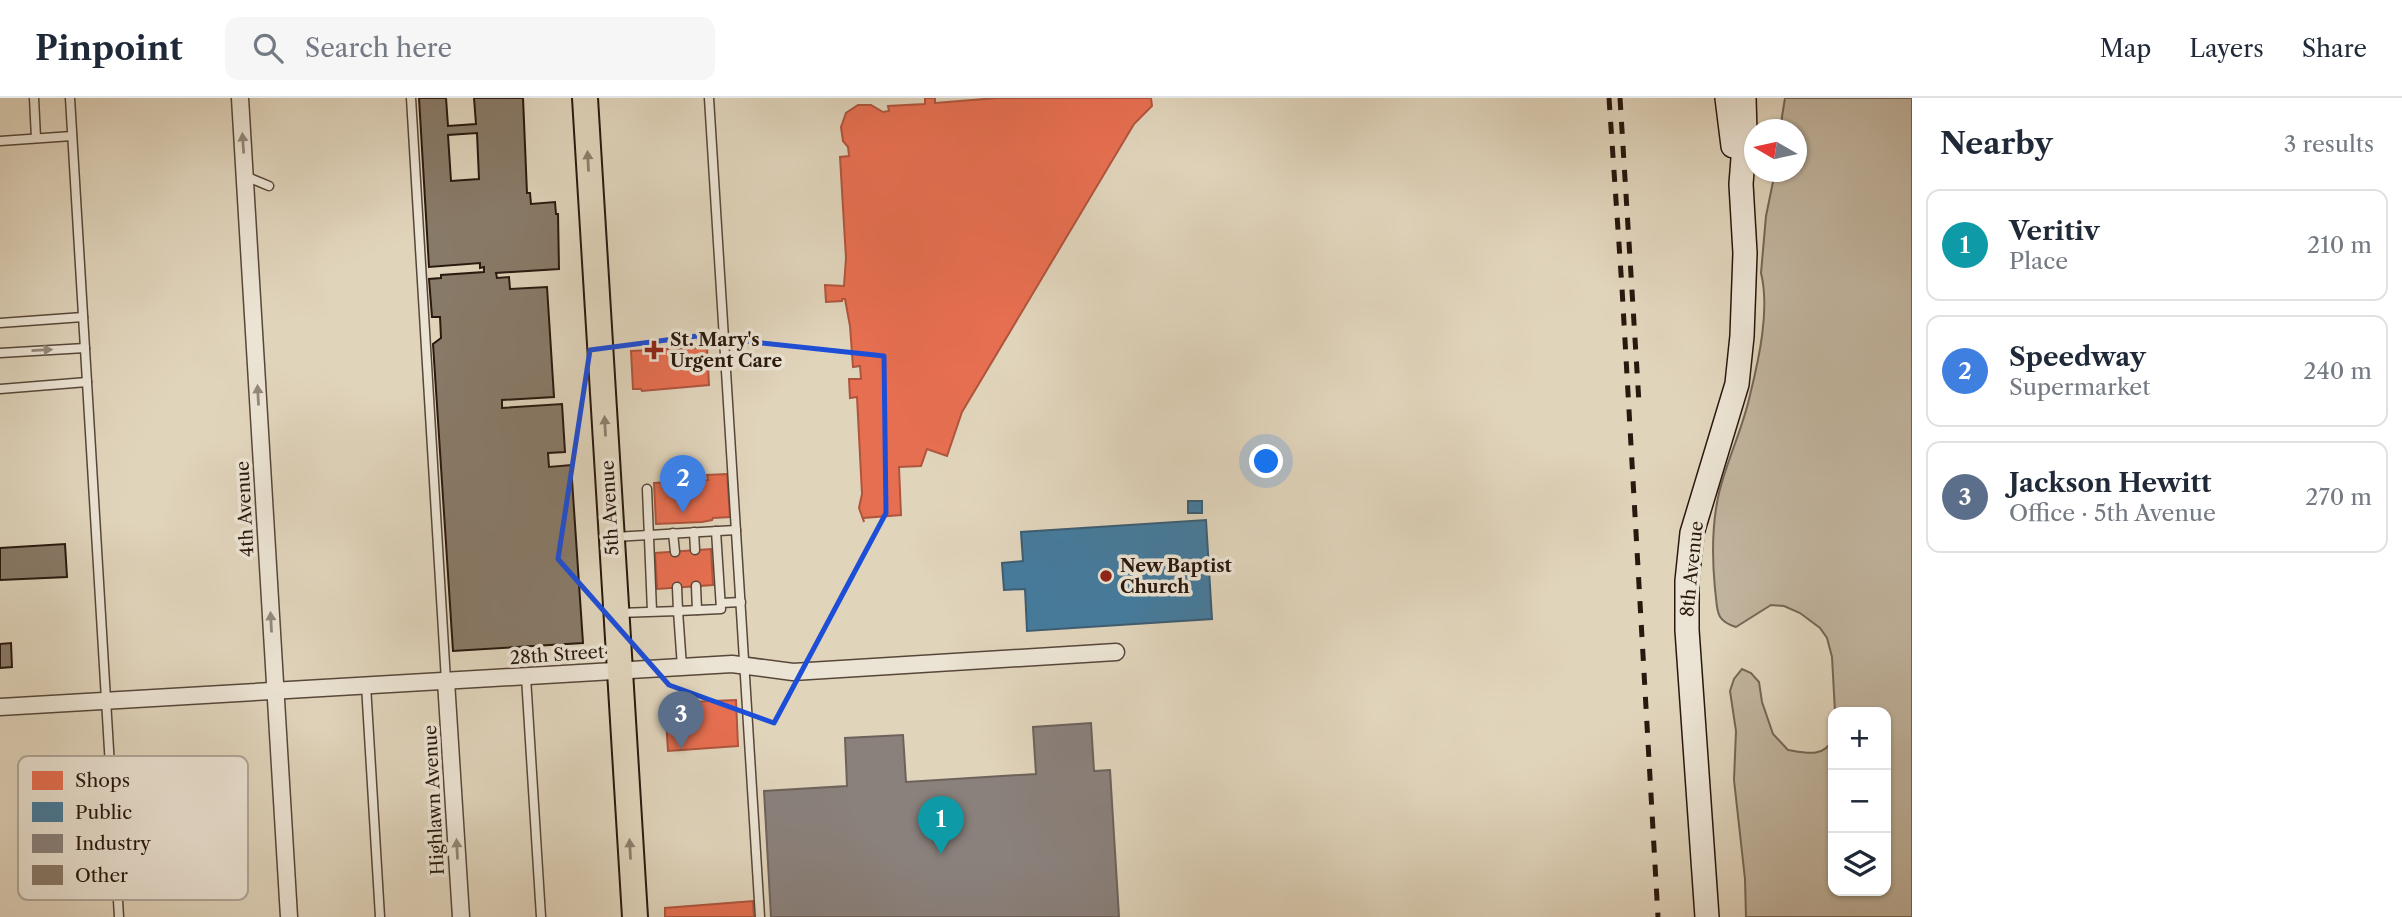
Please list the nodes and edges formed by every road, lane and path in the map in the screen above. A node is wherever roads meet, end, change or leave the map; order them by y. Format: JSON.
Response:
{"nodes":[{"id":1,"x":33,"y":98,"type":"edge"},
{"id":2,"x":70,"y":98,"type":"edge"},
{"id":3,"x":240,"y":98,"type":"edge"},
{"id":4,"x":411,"y":98,"type":"edge"},
{"id":5,"x":584,"y":98,"type":"edge"},
{"id":6,"x":709,"y":98,"type":"edge"},
{"id":7,"x":1727,"y":98,"type":"edge"},
{"id":8,"x":1744,"y":98,"type":"edge"},
{"id":9,"x":72,"y":136,"type":"junction"},
{"id":10,"x":36,"y":138,"type":"junction"},
{"id":11,"x":0,"y":141,"type":"edge"},
{"id":12,"x":245,"y":176,"type":"junction"},
{"id":13,"x":1741,"y":184,"type":"junction"},
{"id":14,"x":269,"y":186,"type":"dead end"},
{"id":15,"x":83,"y":317,"type":"junction"},
{"id":16,"x":0,"y":323,"type":"edge"},
{"id":17,"x":85,"y":348,"type":"junction"},
{"id":18,"x":0,"y":353,"type":"edge"},
{"id":19,"x":86,"y":382,"type":"junction"},
{"id":20,"x":0,"y":389,"type":"edge"},
{"id":21,"x":647,"y":489,"type":"dead end"},
{"id":22,"x":736,"y":530,"type":"junction"},
{"id":23,"x":716,"y":531,"type":"junction"},
{"id":24,"x":694,"y":532,"type":"junction"},
{"id":25,"x":673,"y":533,"type":"junction"},
{"id":26,"x":650,"y":534,"type":"junction"},
{"id":27,"x":611,"y":537,"type":"junction"},
{"id":28,"x":695,"y":550,"type":"dead end"},
{"id":29,"x":675,"y":552,"type":"dead end"},
{"id":30,"x":696,"y":586,"type":"dead end"},
{"id":31,"x":677,"y":587,"type":"dead end"},
{"id":32,"x":741,"y":602,"type":"junction"},
{"id":33,"x":721,"y":603,"type":"junction"},
{"id":34,"x":697,"y":610,"type":"junction"},
{"id":35,"x":652,"y":611,"type":"junction"},
{"id":36,"x":678,"y":611,"type":"junction"},
{"id":37,"x":616,"y":613,"type":"junction"},
{"id":38,"x":1116,"y":652,"type":"dead end"},
{"id":39,"x":745,"y":665,"type":"junction"},
{"id":40,"x":682,"y":667,"type":"junction"},
{"id":41,"x":620,"y":671,"type":"junction"},
{"id":42,"x":526,"y":677,"type":"junction"},
{"id":43,"x":446,"y":681,"type":"junction"},
{"id":44,"x":366,"y":685,"type":"junction"},
{"id":45,"x":275,"y":690,"type":"junction"},
{"id":46,"x":106,"y":701,"type":"junction"},
{"id":47,"x":0,"y":707,"type":"edge"},
{"id":48,"x":109,"y":756,"type":"edge"},
{"id":49,"x":289,"y":917,"type":"edge"},
{"id":50,"x":380,"y":917,"type":"edge"},
{"id":51,"x":461,"y":917,"type":"edge"},
{"id":52,"x":541,"y":917,"type":"edge"},
{"id":53,"x":635,"y":917,"type":"edge"},
{"id":54,"x":760,"y":917,"type":"edge"},
{"id":55,"x":1707,"y":917,"type":"edge"}],
"edges":[{"from":1,"to":10,"type":"lane"},
{"from":2,"to":9,"type":"lane"},
{"from":12,"to":3,"type":"street","name":"4th Avenue","one_way":true},
{"from":4,"to":43,"type":"lane"},
{"from":27,"to":5,"type":"main road","name":"5th Avenue","one_way":true},
{"from":6,"to":22,"type":"lane"},
{"from":7,"to":13,"type":"main road","name":"8th Avenue"},
{"from":8,"to":13,"type":"main road","name":"8th Avenue"},
{"from":9,"to":10,"type":"lane"},
{"from":9,"to":15,"type":"lane"},
{"from":10,"to":11,"type":"lane"},
{"from":12,"to":14,"type":"lane"},
{"from":45,"to":12,"type":"street","name":"4th Avenue","one_way":true},
{"from":13,"to":55,"type":"main road","name":"8th Avenue"},
{"from":15,"to":16,"type":"lane"},
{"from":15,"to":17,"type":"lane"},
{"from":18,"to":17,"type":"lane","one_way":true},
{"from":17,"to":19,"type":"lane"},
{"from":19,"to":20,"type":"lane"},
{"from":19,"to":46,"type":"lane"},
{"from":21,"to":26,"type":"lane"},
{"from":22,"to":23,"type":"lane"},
{"from":22,"to":32,"type":"lane"},
{"from":23,"to":24,"type":"lane"},
{"from":23,"to":33,"type":"lane"},
{"from":24,"to":25,"type":"lane"},
{"from":24,"to":28,"type":"lane"},
{"from":25,"to":26,"type":"lane"},
{"from":25,"to":29,"type":"lane"},
{"from":26,"to":27,"type":"lane"},
{"from":26,"to":35,"type":"lane"},
{"from":27,"to":37,"type":"main road","name":"5th Avenue"},
{"from":30,"to":34,"type":"lane"},
{"from":31,"to":36,"type":"lane"},
{"from":32,"to":33,"type":"lane"},
{"from":32,"to":39,"type":"lane"},
{"from":33,"to":34,"type":"lane"},
{"from":34,"to":36,"type":"lane"},
{"from":35,"to":36,"type":"lane"},
{"from":35,"to":37,"type":"lane"},
{"from":36,"to":40,"type":"lane"},
{"from":37,"to":41,"type":"main road","name":"5th Avenue"},
{"from":38,"to":39,"type":"street","name":"28th Street"},
{"from":39,"to":40,"type":"street","name":"28th Street"},
{"from":39,"to":54,"type":"lane"},
{"from":40,"to":41,"type":"street","name":"28th Street"},
{"from":41,"to":42,"type":"street","name":"28th Street"},
{"from":53,"to":41,"type":"main road","name":"5th Avenue","one_way":true},
{"from":42,"to":43,"type":"street","name":"28th Street"},
{"from":42,"to":52,"type":"lane"},
{"from":43,"to":44,"type":"street","name":"28th Street"},
{"from":51,"to":43,"type":"street","name":"Highlawn Avenue","one_way":true},
{"from":44,"to":45,"type":"street","name":"28th Street"},
{"from":44,"to":50,"type":"lane"},
{"from":45,"to":46,"type":"street","name":"28th Street"},
{"from":45,"to":49,"type":"street","name":"4th Avenue"},
{"from":46,"to":47,"type":"street","name":"28th Street"},
{"from":46,"to":48,"type":"lane"}]}
